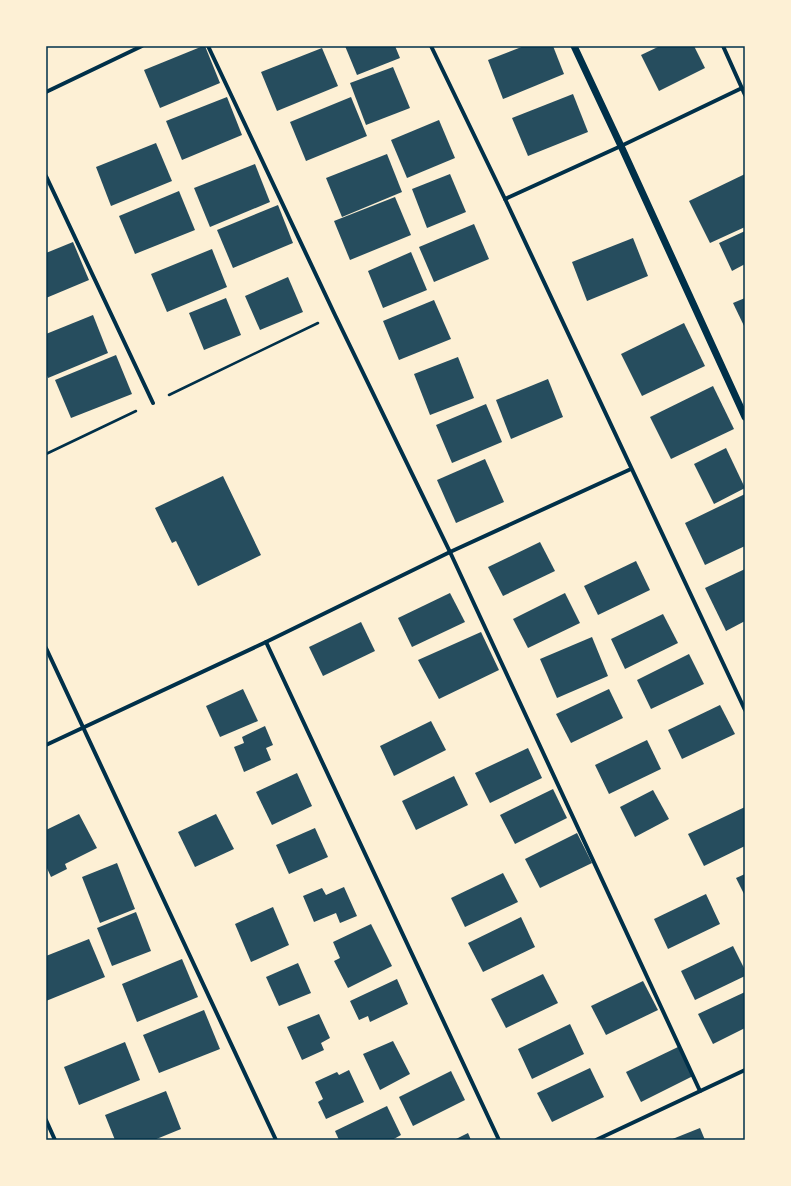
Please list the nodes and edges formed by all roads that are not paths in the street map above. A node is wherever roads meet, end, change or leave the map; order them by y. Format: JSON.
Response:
{"nodes":[{"id":1,"x":142,"y":46,"type":"edge"},
{"id":2,"x":208,"y":46,"type":"edge"},
{"id":3,"x":431,"y":46,"type":"edge"},
{"id":4,"x":574,"y":46,"type":"edge"},
{"id":5,"x":723,"y":46,"type":"edge"},
{"id":6,"x":742,"y":88,"type":"junction"},
{"id":7,"x":46,"y":92,"type":"edge"},
{"id":8,"x":745,"y":94,"type":"edge"},
{"id":9,"x":621,"y":146,"type":"junction"},
{"id":10,"x":46,"y":176,"type":"edge"},
{"id":11,"x":505,"y":199,"type":"junction"},
{"id":12,"x":153,"y":403,"type":"road end"},
{"id":13,"x":745,"y":417,"type":"edge"},
{"id":14,"x":631,"y":469,"type":"junction"},
{"id":15,"x":450,"y":552,"type":"junction"},
{"id":16,"x":266,"y":642,"type":"junction"},
{"id":17,"x":46,"y":648,"type":"edge"},
{"id":18,"x":745,"y":710,"type":"edge"},
{"id":19,"x":83,"y":728,"type":"junction"},
{"id":20,"x":46,"y":745,"type":"edge"},
{"id":21,"x":745,"y":1070,"type":"edge"},
{"id":22,"x":700,"y":1091,"type":"junction"},
{"id":23,"x":46,"y":1120,"type":"edge"},
{"id":24,"x":55,"y":1140,"type":"edge"},
{"id":25,"x":276,"y":1140,"type":"edge"},
{"id":26,"x":499,"y":1140,"type":"edge"},
{"id":27,"x":596,"y":1140,"type":"edge"}],
"edges":[{"from":1,"to":7,"type":"street"},
{"from":2,"to":15,"type":"street"},
{"from":3,"to":11,"type":"street"},
{"from":4,"to":9,"type":"street"},
{"from":5,"to":6,"type":"street"},
{"from":6,"to":8,"type":"street"},
{"from":6,"to":9,"type":"street"},
{"from":9,"to":11,"type":"street"},
{"from":9,"to":13,"type":"street"},
{"from":10,"to":12,"type":"street"},
{"from":11,"to":14,"type":"street"},
{"from":14,"to":15,"type":"street"},
{"from":14,"to":18,"type":"street"},
{"from":15,"to":16,"type":"street"},
{"from":15,"to":22,"type":"street"},
{"from":16,"to":19,"type":"street"},
{"from":16,"to":26,"type":"street"},
{"from":17,"to":19,"type":"street"},
{"from":19,"to":20,"type":"street"},
{"from":19,"to":25,"type":"street"},
{"from":21,"to":22,"type":"street"},
{"from":22,"to":27,"type":"street"},
{"from":23,"to":24,"type":"street"}]}
